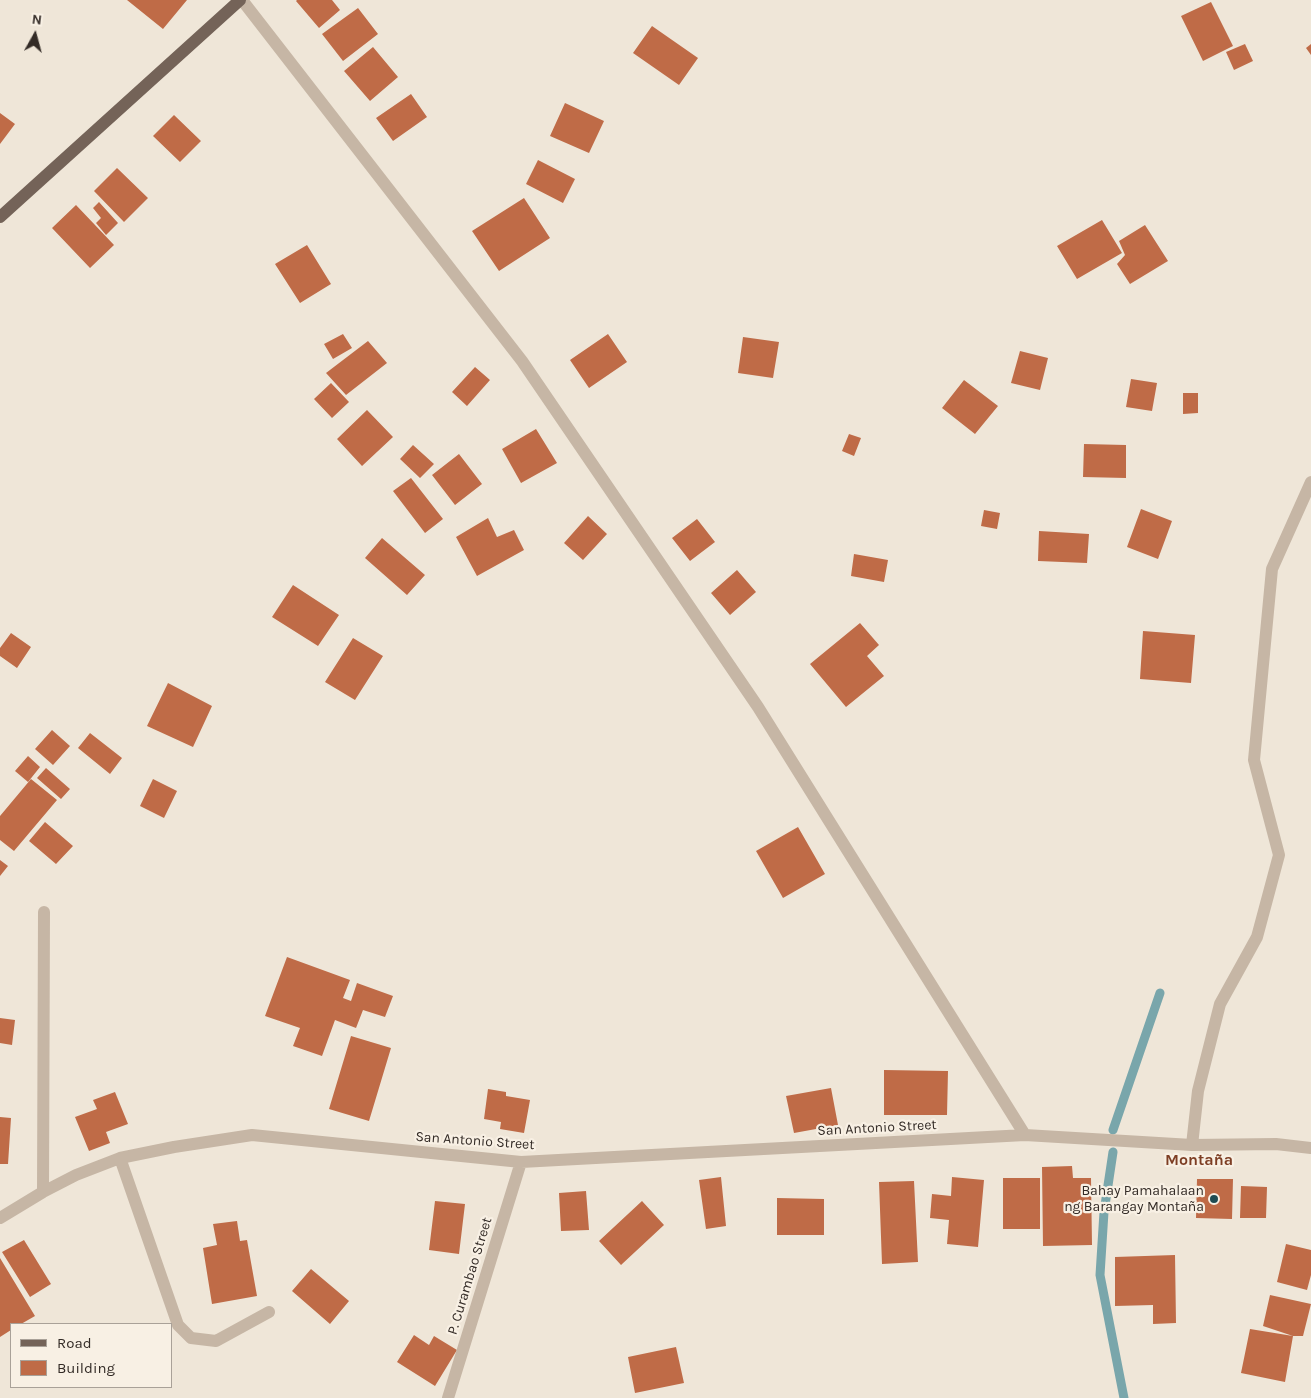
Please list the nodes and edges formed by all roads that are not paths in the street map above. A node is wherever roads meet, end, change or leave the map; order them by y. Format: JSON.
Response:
{"nodes":[{"id":1,"x":241,"y":0,"type":"edge"},
{"id":2,"x":0,"y":217,"type":"edge"},
{"id":3,"x":1311,"y":482,"type":"edge"},
{"id":4,"x":44,"y":912,"type":"dead end"},
{"id":5,"x":1025,"y":1135,"type":"junction"},
{"id":6,"x":1192,"y":1144,"type":"junction"},
{"id":7,"x":1311,"y":1148,"type":"edge"},
{"id":8,"x":120,"y":1158,"type":"junction"},
{"id":9,"x":520,"y":1162,"type":"junction"},
{"id":10,"x":43,"y":1192,"type":"junction"},
{"id":11,"x":0,"y":1218,"type":"edge"},
{"id":12,"x":269,"y":1312,"type":"dead end"},
{"id":13,"x":448,"y":1398,"type":"edge"}],
"edges":[{"from":1,"to":2,"type":"main road"},
{"from":1,"to":5,"type":"street"},
{"from":3,"to":6,"type":"street"},
{"from":4,"to":10,"type":"street"},
{"from":5,"to":6,"type":"street","name":"San Antonio Street"},
{"from":5,"to":9,"type":"street","name":"San Antonio Street"},
{"from":6,"to":7,"type":"street","name":"San Antonio Street"},
{"from":8,"to":9,"type":"street","name":"San Antonio Street"},
{"from":8,"to":10,"type":"street","name":"San Antonio Street"},
{"from":8,"to":12,"type":"street"},
{"from":9,"to":13,"type":"street","name":"P. Curambao Street"},
{"from":10,"to":11,"type":"street","name":"San Antonio Street"}]}
